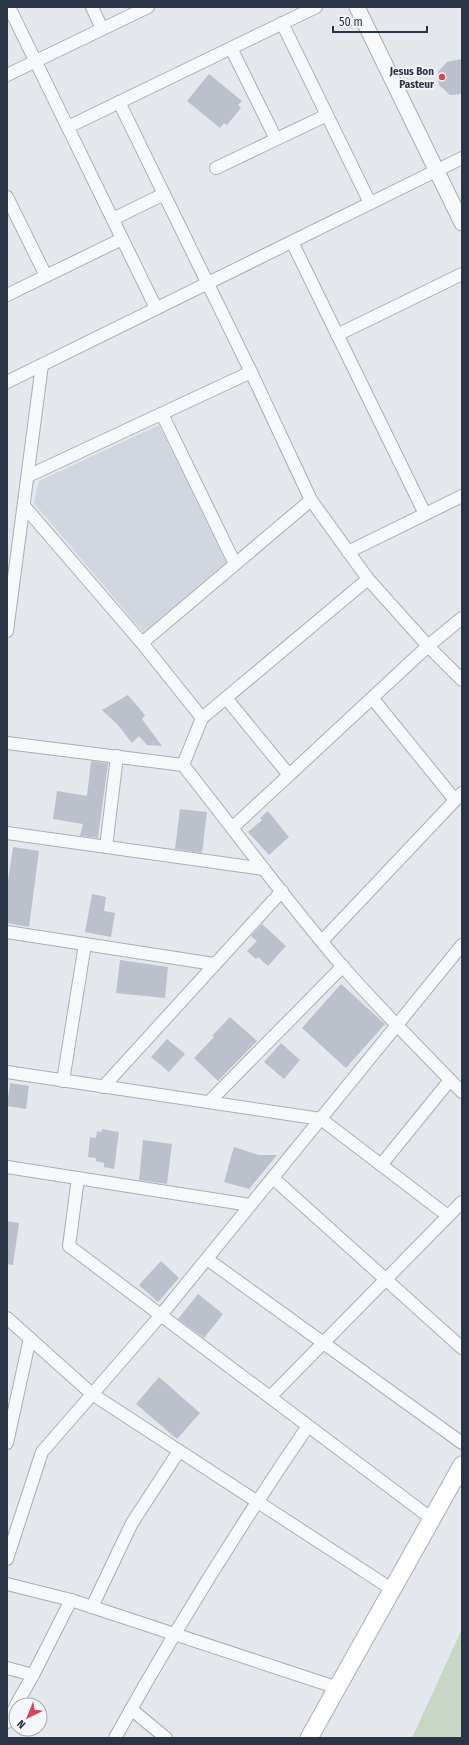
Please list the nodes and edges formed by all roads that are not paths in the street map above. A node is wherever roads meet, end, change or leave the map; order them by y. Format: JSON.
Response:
{"nodes":[{"id":1,"x":9,"y":7,"type":"edge"},
{"id":2,"x":92,"y":7,"type":"edge"},
{"id":3,"x":148,"y":7,"type":"edge"},
{"id":4,"x":316,"y":7,"type":"edge"},
{"id":5,"x":357,"y":7,"type":"edge"},
{"id":6,"x":282,"y":23,"type":"junction"},
{"id":7,"x":102,"y":29,"type":"junction"},
{"id":8,"x":232,"y":48,"type":"junction"},
{"id":9,"x":36,"y":61,"type":"junction"},
{"id":10,"x":7,"y":75,"type":"edge"},
{"id":11,"x":119,"y":102,"type":"junction"},
{"id":12,"x":327,"y":115,"type":"junction"},
{"id":13,"x":68,"y":127,"type":"junction"},
{"id":14,"x":276,"y":139,"type":"junction"},
{"id":15,"x":462,"y":158,"type":"edge"},
{"id":16,"x":216,"y":168,"type":"dead end"},
{"id":17,"x":436,"y":171,"type":"junction"},
{"id":18,"x":164,"y":194,"type":"junction"},
{"id":19,"x":7,"y":197,"type":"edge"},
{"id":20,"x":370,"y":203,"type":"junction"},
{"id":21,"x":113,"y":219,"type":"junction"},
{"id":22,"x":462,"y":223,"type":"edge"},
{"id":23,"x":122,"y":239,"type":"junction"},
{"id":24,"x":292,"y":242,"type":"junction"},
{"id":25,"x":462,"y":274,"type":"edge"},
{"id":26,"x":46,"y":276,"type":"junction"},
{"id":27,"x":208,"y":283,"type":"junction"},
{"id":28,"x":7,"y":295,"type":"edge"},
{"id":29,"x":156,"y":308,"type":"junction"},
{"id":30,"x":337,"y":334,"type":"junction"},
{"id":31,"x":42,"y":364,"type":"junction"},
{"id":32,"x":251,"y":372,"type":"junction"},
{"id":33,"x":7,"y":382,"type":"edge"},
{"id":34,"x":162,"y":414,"type":"junction"},
{"id":35,"x":28,"y":476,"type":"junction"},
{"id":36,"x":462,"y":496,"type":"edge"},
{"id":37,"x":311,"y":500,"type":"junction"},
{"id":38,"x":24,"y":506,"type":"junction"},
{"id":39,"x":425,"y":514,"type":"junction"},
{"id":40,"x":348,"y":552,"type":"junction"},
{"id":41,"x":235,"y":564,"type":"junction"},
{"id":42,"x":368,"y":579,"type":"junction"},
{"id":43,"x":462,"y":618,"type":"edge"},
{"id":44,"x":7,"y":631,"type":"edge"},
{"id":45,"x":142,"y":643,"type":"junction"},
{"id":46,"x":428,"y":646,"type":"junction"},
{"id":47,"x":462,"y":680,"type":"edge"},
{"id":48,"x":226,"y":698,"type":"junction"},
{"id":49,"x":373,"y":699,"type":"junction"},
{"id":50,"x":202,"y":718,"type":"junction"},
{"id":51,"x":7,"y":743,"type":"edge"},
{"id":52,"x":117,"y":756,"type":"junction"},
{"id":53,"x":183,"y":764,"type":"junction"},
{"id":54,"x":289,"y":775,"type":"junction"},
{"id":55,"x":458,"y":797,"type":"edge"},
{"id":56,"x":232,"y":828,"type":"junction"},
{"id":57,"x":7,"y":833,"type":"edge"},
{"id":58,"x":106,"y":846,"type":"junction"},
{"id":59,"x":264,"y":869,"type":"junction"},
{"id":60,"x":282,"y":891,"type":"junction"},
{"id":61,"x":7,"y":932,"type":"edge"},
{"id":62,"x":322,"y":941,"type":"junction"},
{"id":63,"x":85,"y":944,"type":"junction"},
{"id":64,"x":461,"y":948,"type":"edge"},
{"id":65,"x":214,"y":964,"type":"junction"},
{"id":66,"x":343,"y":966,"type":"junction"},
{"id":67,"x":397,"y":1025,"type":"junction"},
{"id":68,"x":7,"y":1072,"type":"edge"},
{"id":69,"x":450,"y":1080,"type":"junction"},
{"id":70,"x":63,"y":1081,"type":"junction"},
{"id":71,"x":103,"y":1087,"type":"junction"},
{"id":72,"x":462,"y":1092,"type":"edge"},
{"id":73,"x":208,"y":1102,"type":"junction"},
{"id":74,"x":321,"y":1119,"type":"junction"},
{"id":75,"x":381,"y":1165,"type":"junction"},
{"id":76,"x":7,"y":1167,"type":"edge"},
{"id":77,"x":78,"y":1178,"type":"junction"},
{"id":78,"x":272,"y":1178,"type":"junction"},
{"id":79,"x":462,"y":1202,"type":"edge"},
{"id":80,"x":250,"y":1205,"type":"junction"},
{"id":81,"x":448,"y":1216,"type":"junction"},
{"id":82,"x":207,"y":1259,"type":"junction"},
{"id":83,"x":386,"y":1280,"type":"junction"},
{"id":84,"x":161,"y":1315,"type":"junction"},
{"id":85,"x":7,"y":1318,"type":"edge"},
{"id":86,"x":30,"y":1338,"type":"junction"},
{"id":87,"x":324,"y":1343,"type":"junction"},
{"id":88,"x":462,"y":1348,"type":"edge"},
{"id":89,"x":92,"y":1394,"type":"junction"},
{"id":90,"x":270,"y":1397,"type":"junction"},
{"id":91,"x":308,"y":1426,"type":"junction"},
{"id":92,"x":7,"y":1443,"type":"edge"},
{"id":93,"x":462,"y":1443,"type":"edge"},
{"id":94,"x":179,"y":1451,"type":"junction"},
{"id":95,"x":462,"y":1465,"type":"edge"},
{"id":96,"x":256,"y":1501,"type":"junction"},
{"id":97,"x":432,"y":1519,"type":"junction"},
{"id":98,"x":7,"y":1559,"type":"edge"},
{"id":99,"x":7,"y":1584,"type":"edge"},
{"id":100,"x":393,"y":1590,"type":"junction"},
{"id":101,"x":71,"y":1600,"type":"junction"},
{"id":102,"x":92,"y":1607,"type":"junction"},
{"id":103,"x":174,"y":1634,"type":"junction"},
{"id":104,"x":7,"y":1668,"type":"edge"},
{"id":105,"x":33,"y":1675,"type":"junction"},
{"id":106,"x":338,"y":1688,"type":"junction"},
{"id":107,"x":21,"y":1697,"type":"edge"},
{"id":108,"x":131,"y":1709,"type":"junction"},
{"id":109,"x":115,"y":1738,"type":"edge"},
{"id":110,"x":166,"y":1738,"type":"edge"},
{"id":111,"x":309,"y":1738,"type":"edge"}],
"edges":[{"from":1,"to":9,"type":"street"},
{"from":2,"to":7,"type":"street"},
{"from":3,"to":7,"type":"street"},
{"from":4,"to":6,"type":"street"},
{"from":5,"to":17,"type":"street"},
{"from":6,"to":8,"type":"street"},
{"from":6,"to":12,"type":"street"},
{"from":7,"to":9,"type":"street"},
{"from":8,"to":11,"type":"street"},
{"from":8,"to":14,"type":"street"},
{"from":9,"to":10,"type":"street"},
{"from":9,"to":13,"type":"street"},
{"from":11,"to":13,"type":"street"},
{"from":11,"to":18,"type":"street"},
{"from":12,"to":14,"type":"street"},
{"from":12,"to":20,"type":"street"},
{"from":13,"to":21,"type":"street"},
{"from":14,"to":16,"type":"street"},
{"from":15,"to":17,"type":"street"},
{"from":17,"to":20,"type":"street"},
{"from":17,"to":22,"type":"street"},
{"from":18,"to":21,"type":"street"},
{"from":18,"to":27,"type":"street"},
{"from":19,"to":26,"type":"street"},
{"from":20,"to":24,"type":"street"},
{"from":21,"to":23,"type":"street"},
{"from":23,"to":26,"type":"street"},
{"from":23,"to":29,"type":"street"},
{"from":24,"to":27,"type":"street"},
{"from":24,"to":30,"type":"street"},
{"from":25,"to":30,"type":"street"},
{"from":26,"to":28,"type":"street"},
{"from":27,"to":29,"type":"street"},
{"from":27,"to":32,"type":"street"},
{"from":29,"to":31,"type":"street"},
{"from":30,"to":39,"type":"street"},
{"from":31,"to":33,"type":"street"},
{"from":31,"to":35,"type":"street"},
{"from":32,"to":34,"type":"street"},
{"from":32,"to":37,"type":"street"},
{"from":34,"to":35,"type":"street"},
{"from":34,"to":41,"type":"street"},
{"from":35,"to":38,"type":"street"},
{"from":36,"to":39,"type":"street"},
{"from":37,"to":40,"type":"street"},
{"from":37,"to":41,"type":"street"},
{"from":38,"to":44,"type":"street"},
{"from":38,"to":45,"type":"street"},
{"from":39,"to":40,"type":"street"},
{"from":40,"to":42,"type":"street"},
{"from":41,"to":45,"type":"street"},
{"from":42,"to":46,"type":"street"},
{"from":42,"to":48,"type":"street"},
{"from":43,"to":46,"type":"street"},
{"from":45,"to":50,"type":"street"},
{"from":46,"to":47,"type":"street"},
{"from":46,"to":49,"type":"street"},
{"from":48,"to":50,"type":"street"},
{"from":48,"to":54,"type":"street"},
{"from":49,"to":54,"type":"street"},
{"from":49,"to":55,"type":"street"},
{"from":50,"to":53,"type":"street"},
{"from":51,"to":52,"type":"street"},
{"from":52,"to":53,"type":"street"},
{"from":52,"to":58,"type":"street"},
{"from":53,"to":56,"type":"street"},
{"from":54,"to":56,"type":"street"},
{"from":55,"to":62,"type":"street"},
{"from":56,"to":59,"type":"street"},
{"from":57,"to":58,"type":"street"},
{"from":58,"to":59,"type":"street"},
{"from":59,"to":60,"type":"street"},
{"from":60,"to":62,"type":"street"},
{"from":60,"to":65,"type":"street"},
{"from":61,"to":63,"type":"street"},
{"from":62,"to":66,"type":"street"},
{"from":63,"to":65,"type":"street"},
{"from":63,"to":70,"type":"street"},
{"from":64,"to":67,"type":"street"},
{"from":65,"to":71,"type":"street"},
{"from":66,"to":67,"type":"street"},
{"from":66,"to":73,"type":"street"},
{"from":67,"to":69,"type":"street"},
{"from":67,"to":74,"type":"street"},
{"from":68,"to":70,"type":"street"},
{"from":69,"to":72,"type":"street"},
{"from":69,"to":75,"type":"street"},
{"from":70,"to":71,"type":"street"},
{"from":71,"to":73,"type":"street"},
{"from":73,"to":74,"type":"street"},
{"from":74,"to":75,"type":"street"},
{"from":74,"to":78,"type":"street"},
{"from":75,"to":81,"type":"street"},
{"from":76,"to":77,"type":"street"},
{"from":77,"to":80,"type":"street"},
{"from":77,"to":84,"type":"street"},
{"from":78,"to":80,"type":"street"},
{"from":78,"to":83,"type":"street"},
{"from":79,"to":81,"type":"street"},
{"from":80,"to":82,"type":"street"},
{"from":81,"to":83,"type":"street"},
{"from":82,"to":84,"type":"street"},
{"from":82,"to":87,"type":"street"},
{"from":83,"to":87,"type":"street"},
{"from":83,"to":88,"type":"street"},
{"from":84,"to":89,"type":"street"},
{"from":84,"to":90,"type":"street"},
{"from":85,"to":86,"type":"street"},
{"from":86,"to":89,"type":"street"},
{"from":86,"to":92,"type":"street"},
{"from":87,"to":90,"type":"street"},
{"from":87,"to":93,"type":"street"},
{"from":89,"to":94,"type":"street"},
{"from":89,"to":98,"type":"street"},
{"from":90,"to":91,"type":"street"},
{"from":91,"to":96,"type":"street"},
{"from":91,"to":97,"type":"street"},
{"from":94,"to":96,"type":"street"},
{"from":94,"to":102,"type":"street"},
{"from":95,"to":97,"type":"main road"},
{"from":96,"to":100,"type":"street"},
{"from":96,"to":103,"type":"street"},
{"from":97,"to":100,"type":"main road"},
{"from":99,"to":101,"type":"street"},
{"from":100,"to":106,"type":"main road"},
{"from":101,"to":102,"type":"street"},
{"from":101,"to":105,"type":"street"},
{"from":102,"to":103,"type":"street"},
{"from":103,"to":106,"type":"street"},
{"from":103,"to":108,"type":"street"},
{"from":104,"to":105,"type":"street"},
{"from":105,"to":107,"type":"street"},
{"from":106,"to":111,"type":"main road"},
{"from":108,"to":109,"type":"street"},
{"from":108,"to":110,"type":"street"}]}
